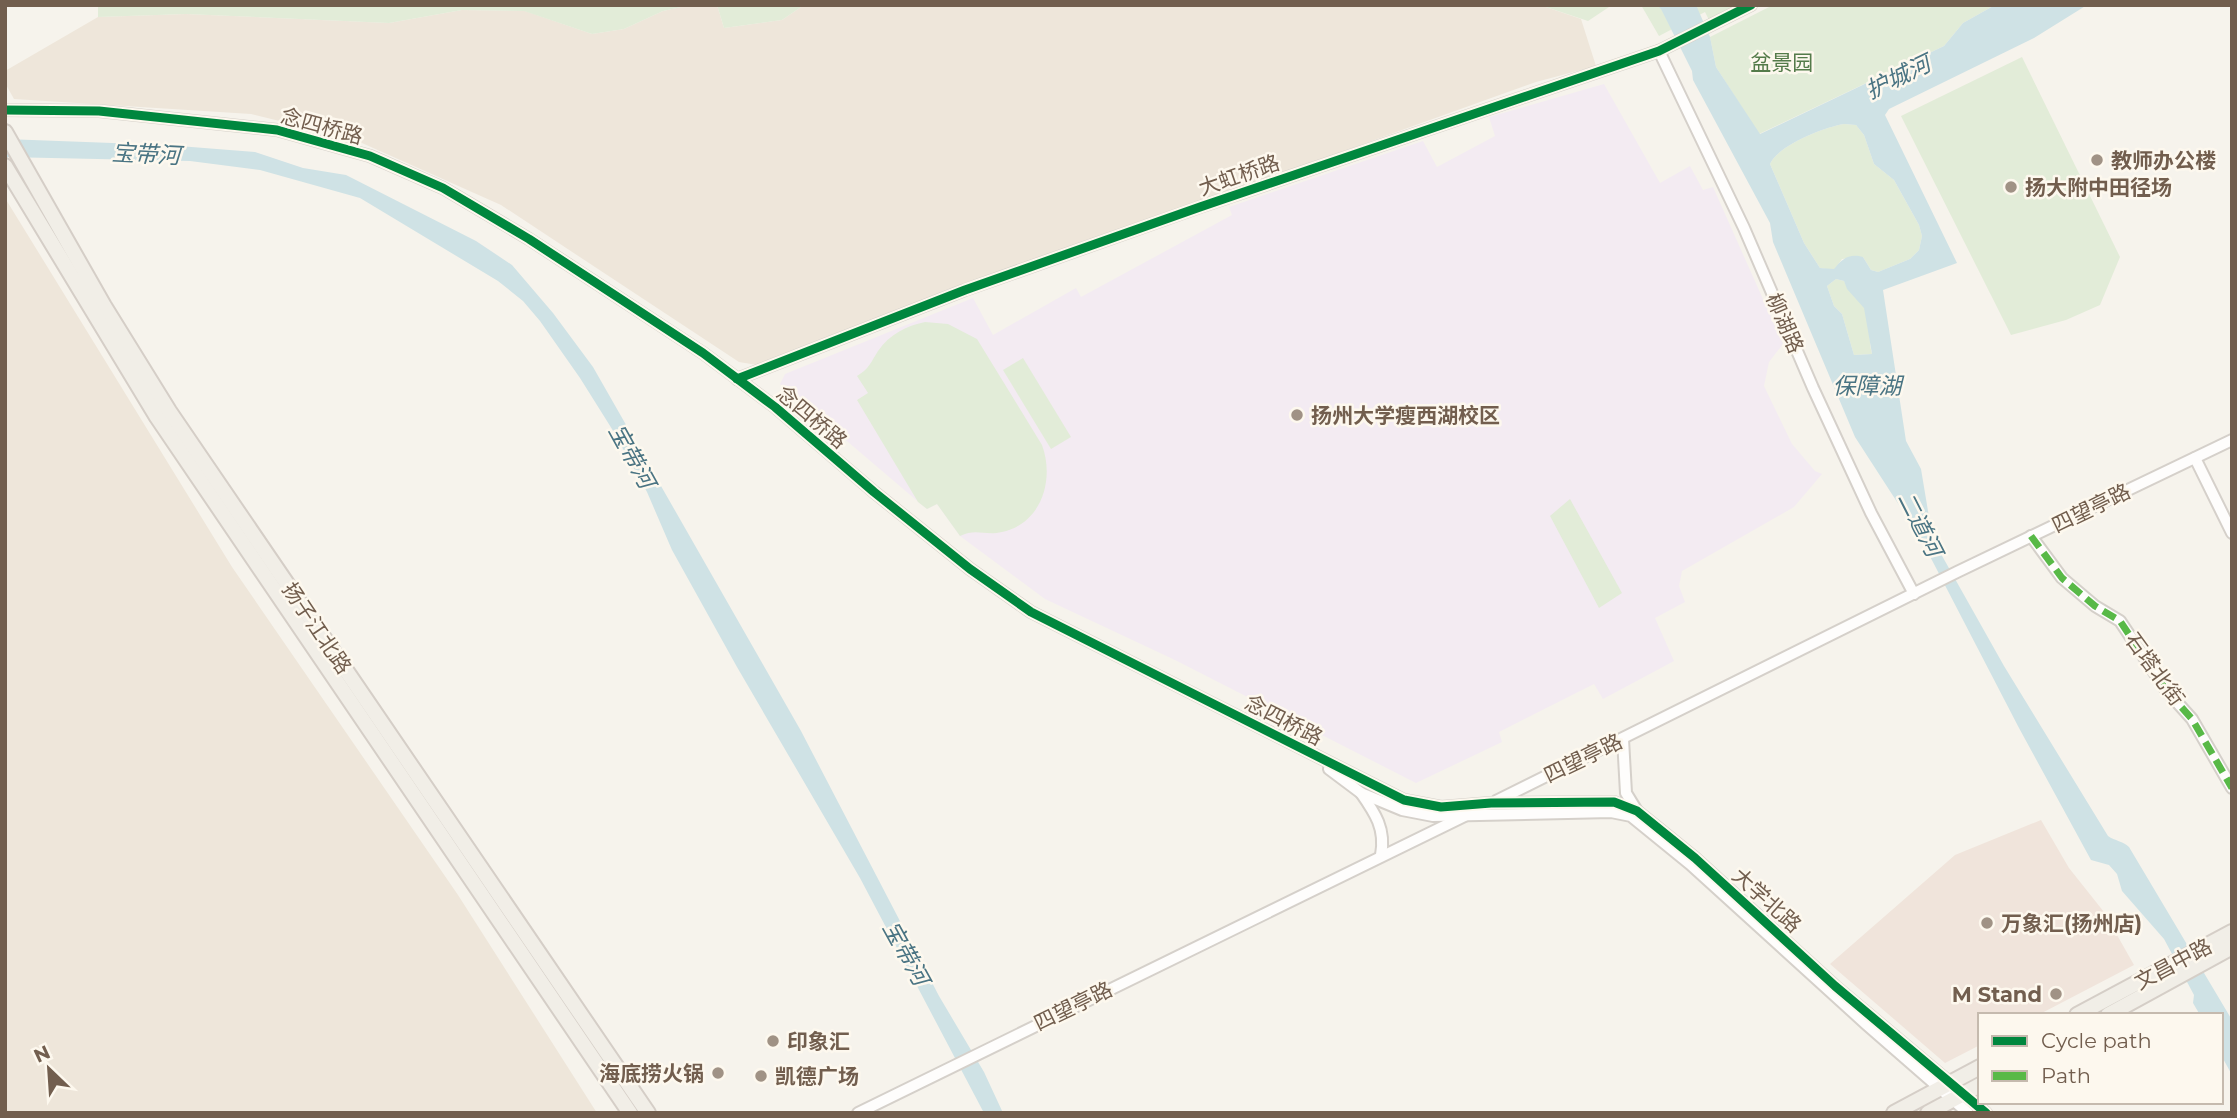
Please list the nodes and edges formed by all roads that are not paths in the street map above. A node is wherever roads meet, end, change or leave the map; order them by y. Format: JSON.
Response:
{"nodes":[{"id":1,"x":1751,"y":5,"type":"edge"},
{"id":2,"x":1659,"y":51,"type":"junction"},
{"id":3,"x":5,"y":110,"type":"edge"},
{"id":4,"x":7,"y":134,"type":"edge"},
{"id":5,"x":5,"y":166,"type":"edge"},
{"id":6,"x":737,"y":379,"type":"junction"},
{"id":7,"x":2232,"y":440,"type":"edge"},
{"id":8,"x":2194,"y":458,"type":"junction"},
{"id":9,"x":2232,"y":533,"type":"edge"},
{"id":10,"x":2031,"y":536,"type":"junction"},
{"id":11,"x":1914,"y":594,"type":"junction"},
{"id":12,"x":1623,"y":739,"type":"junction"},
{"id":13,"x":1304,"y":751,"type":"junction"},
{"id":14,"x":2232,"y":788,"type":"edge"},
{"id":15,"x":1361,"y":793,"type":"junction"},
{"id":16,"x":1491,"y":803,"type":"junction"},
{"id":17,"x":1637,"y":811,"type":"junction"},
{"id":18,"x":1467,"y":814,"type":"junction"},
{"id":19,"x":1381,"y":855,"type":"junction"},
{"id":20,"x":2232,"y":932,"type":"edge"},
{"id":21,"x":2232,"y":947,"type":"edge"},
{"id":22,"x":2202,"y":956,"type":"junction"},
{"id":23,"x":2081,"y":1013,"type":"edge"},
{"id":24,"x":2112,"y":1013,"type":"edge"},
{"id":25,"x":1978,"y":1068,"type":"edge"},
{"id":26,"x":1945,"y":1085,"type":"junction"},
{"id":27,"x":1978,"y":1086,"type":"edge"},
{"id":28,"x":1958,"y":1096,"type":"junction"},
{"id":29,"x":630,"y":1113,"type":"edge"},
{"id":30,"x":648,"y":1113,"type":"edge"},
{"id":31,"x":858,"y":1113,"type":"edge"},
{"id":32,"x":1894,"y":1113,"type":"edge"},
{"id":33,"x":1928,"y":1113,"type":"edge"},
{"id":34,"x":1968,"y":1113,"type":"edge"},
{"id":35,"x":1986,"y":1113,"type":"edge"}],
"edges":[{"from":1,"to":2,"type":"street","name":"大虹桥路"},
{"from":2,"to":6,"type":"street","name":"大虹桥路"},
{"from":2,"to":11,"type":"street","name":"柳湖路"},
{"from":3,"to":6,"type":"street","name":"念四桥路"},
{"from":4,"to":30,"type":"main road","name":"扬子江北路"},
{"from":5,"to":29,"type":"main road","name":"扬子江北路"},
{"from":6,"to":13,"type":"street","name":"念四桥路"},
{"from":7,"to":8,"type":"street","name":"四望亭路"},
{"from":8,"to":9,"type":"street"},
{"from":8,"to":10,"type":"street","name":"四望亭路"},
{"from":10,"to":11,"type":"street","name":"四望亭路"},
{"from":10,"to":14,"type":"street","name":"石塔北街"},
{"from":11,"to":12,"type":"street","name":"四望亭路"},
{"from":12,"to":16,"type":"street","name":"四望亭路"},
{"from":12,"to":17,"type":"street"},
{"from":13,"to":15,"type":"street","name":"念四桥路"},
{"from":13,"to":16,"type":"street","name":"念四桥路"},
{"from":15,"to":18,"type":"street","name":"念四桥路"},
{"from":15,"to":19,"type":"street"},
{"from":16,"to":17,"type":"street","name":"大学北路"},
{"from":16,"to":18,"type":"street","name":"四望亭路"},
{"from":17,"to":26,"type":"street","name":"大学北路"},
{"from":18,"to":19,"type":"street","name":"四望亭路"},
{"from":18,"to":26,"type":"street","name":"大学北路"},
{"from":19,"to":31,"type":"street","name":"四望亭路"},
{"from":20,"to":22,"type":"main road","name":"文昌中路"},
{"from":21,"to":22,"type":"main road","name":"文昌中路"},
{"from":22,"to":23,"type":"main road","name":"文昌中路"},
{"from":22,"to":24,"type":"main road","name":"文昌中路"},
{"from":25,"to":26,"type":"main road"},
{"from":26,"to":28,"type":"street","name":"大学北路"},
{"from":26,"to":32,"type":"main road"},
{"from":27,"to":28,"type":"main road"},
{"from":28,"to":33,"type":"main road"},
{"from":28,"to":34,"type":"street","name":"大学北路"},
{"from":28,"to":35,"type":"street","name":"大学北路"}]}
